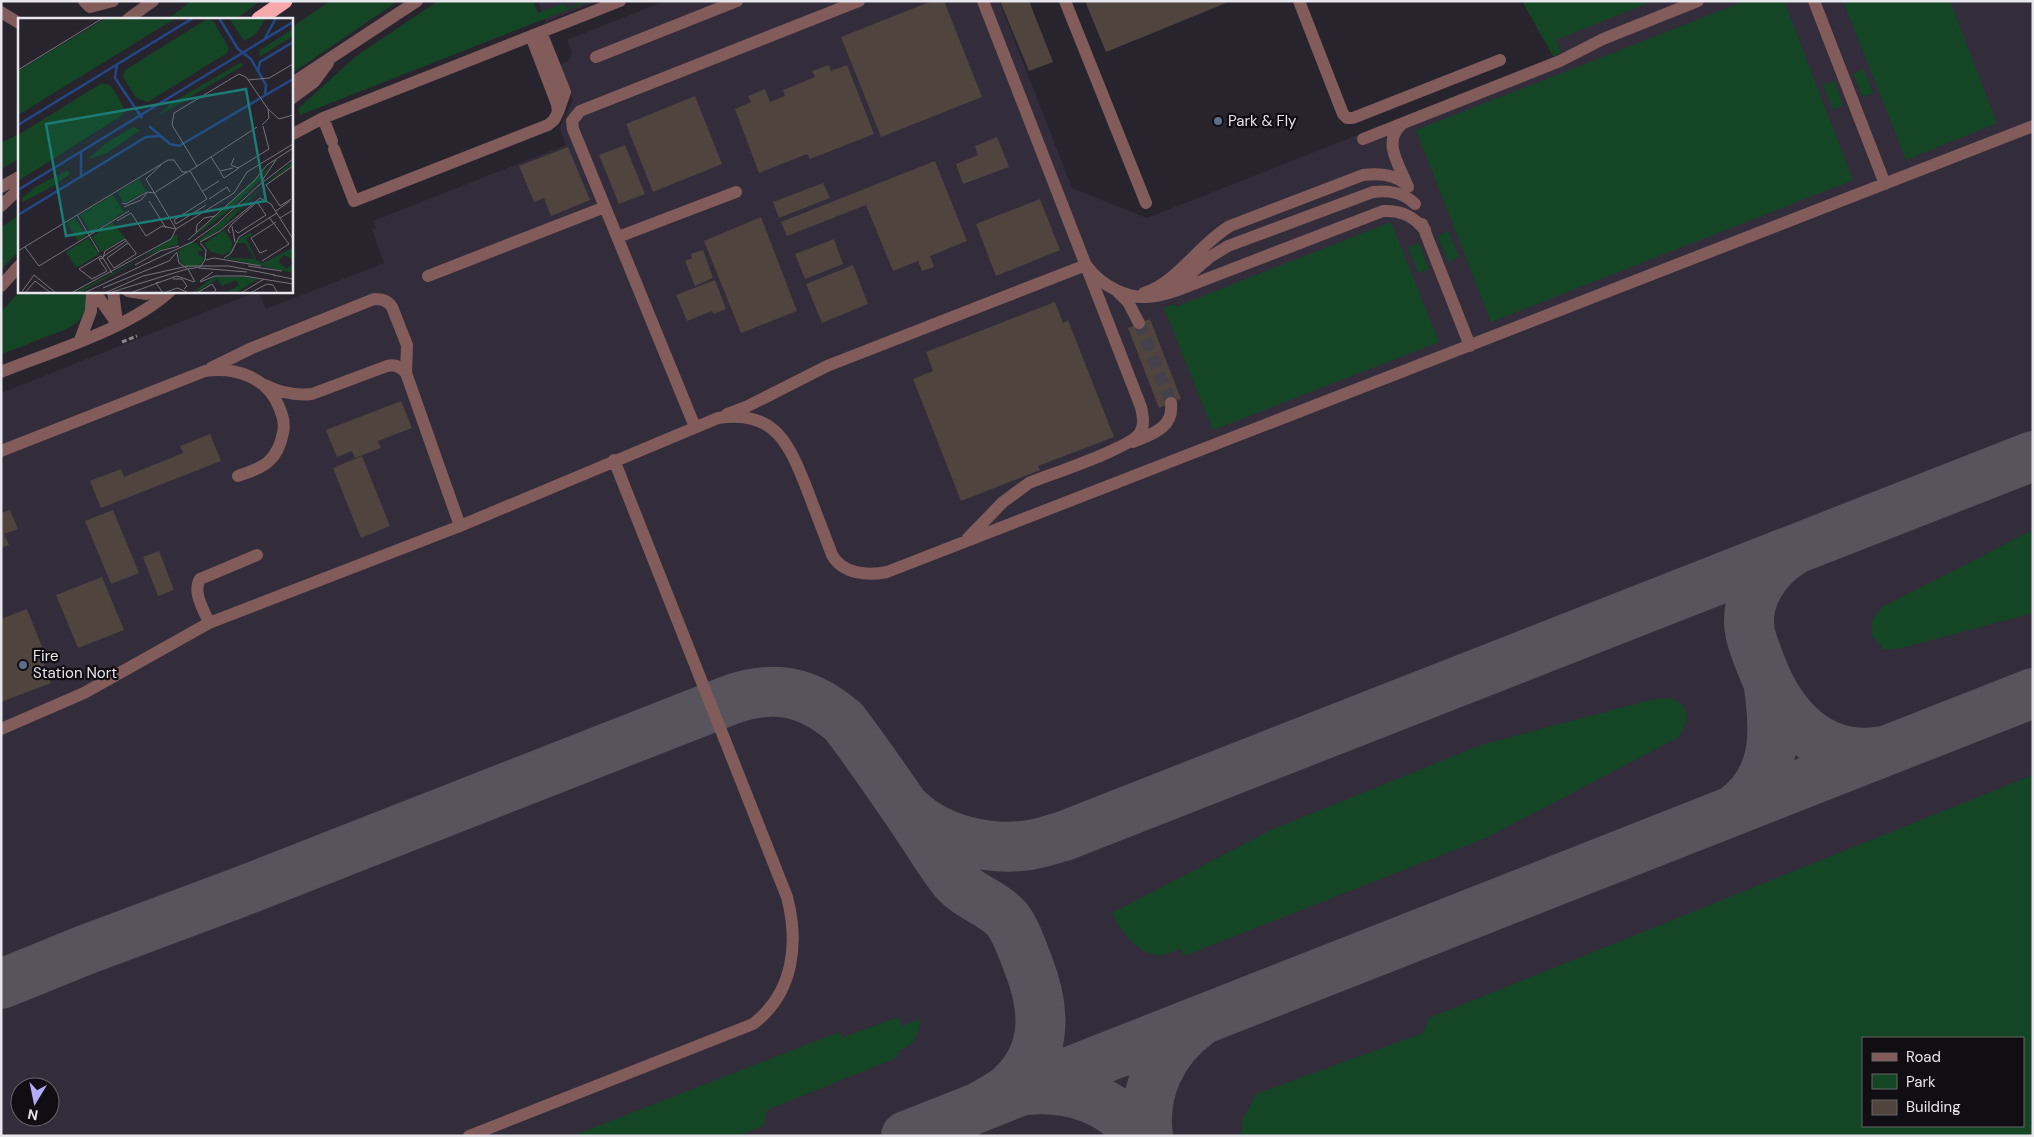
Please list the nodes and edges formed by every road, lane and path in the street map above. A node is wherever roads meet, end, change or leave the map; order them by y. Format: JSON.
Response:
{"nodes":[{"id":1,"x":84,"y":1,"type":"edge"},
{"id":2,"x":113,"y":1,"type":"edge"},
{"id":3,"x":153,"y":1,"type":"edge"},
{"id":4,"x":285,"y":1,"type":"edge"},
{"id":5,"x":417,"y":1,"type":"edge"},
{"id":6,"x":620,"y":1,"type":"edge"},
{"id":7,"x":737,"y":1,"type":"edge"},
{"id":8,"x":859,"y":1,"type":"edge"},
{"id":9,"x":983,"y":1,"type":"edge"},
{"id":10,"x":1064,"y":1,"type":"edge"},
{"id":11,"x":1299,"y":1,"type":"edge"},
{"id":12,"x":1698,"y":1,"type":"edge"},
{"id":13,"x":1814,"y":1,"type":"edge"},
{"id":14,"x":1,"y":12,"type":"edge"},
{"id":15,"x":129,"y":18,"type":"edge"},
{"id":16,"x":260,"y":18,"type":"edge"},
{"id":17,"x":18,"y":22,"type":"edge"},
{"id":18,"x":536,"y":34,"type":"junction"},
{"id":19,"x":596,"y":57,"type":"dead end"},
{"id":20,"x":330,"y":59,"type":"junction"},
{"id":21,"x":1500,"y":60,"type":"dead end"},
{"id":22,"x":292,"y":83,"type":"edge"},
{"id":23,"x":292,"y":98,"type":"edge"},
{"id":24,"x":323,"y":118,"type":"junction"},
{"id":25,"x":1402,"y":124,"type":"junction"},
{"id":26,"x":2033,"y":126,"type":"edge"},
{"id":27,"x":292,"y":134,"type":"edge"},
{"id":28,"x":1363,"y":139,"type":"dead end"},
{"id":29,"x":18,"y":178,"type":"edge"},
{"id":30,"x":1885,"y":184,"type":"junction"},
{"id":31,"x":1407,"y":185,"type":"junction"},
{"id":32,"x":1,"y":187,"type":"edge"},
{"id":33,"x":18,"y":189,"type":"edge"},
{"id":34,"x":736,"y":192,"type":"dead end"},
{"id":35,"x":1146,"y":203,"type":"dead end"},
{"id":36,"x":1414,"y":204,"type":"junction"},
{"id":37,"x":1,"y":206,"type":"edge"},
{"id":38,"x":605,"y":207,"type":"junction"},
{"id":39,"x":1425,"y":230,"type":"junction"},
{"id":40,"x":618,"y":237,"type":"junction"},
{"id":41,"x":1086,"y":265,"type":"junction"},
{"id":42,"x":18,"y":267,"type":"edge"},
{"id":43,"x":428,"y":276,"type":"dead end"},
{"id":44,"x":1,"y":286,"type":"edge"},
{"id":45,"x":93,"y":292,"type":"edge"},
{"id":46,"x":94,"y":292,"type":"edge"},
{"id":47,"x":113,"y":292,"type":"edge"},
{"id":48,"x":134,"y":292,"type":"edge"},
{"id":49,"x":154,"y":292,"type":"edge"},
{"id":50,"x":169,"y":292,"type":"edge"},
{"id":51,"x":1124,"y":295,"type":"junction"},
{"id":52,"x":1155,"y":296,"type":"junction"},
{"id":53,"x":1139,"y":323,"type":"tunnel mouth"},
{"id":54,"x":118,"y":325,"type":"junction"},
{"id":55,"x":80,"y":340,"type":"junction"},
{"id":56,"x":1470,"y":346,"type":"junction"},
{"id":57,"x":206,"y":370,"type":"junction"},
{"id":58,"x":1,"y":372,"type":"edge"},
{"id":59,"x":406,"y":373,"type":"junction"},
{"id":60,"x":261,"y":382,"type":"junction"},
{"id":61,"x":1171,"y":403,"type":"tunnel mouth"},
{"id":62,"x":718,"y":418,"type":"junction"},
{"id":63,"x":695,"y":427,"type":"junction"},
{"id":64,"x":1127,"y":444,"type":"junction"},
{"id":65,"x":1,"y":451,"type":"edge"},
{"id":66,"x":614,"y":460,"type":"junction"},
{"id":67,"x":238,"y":476,"type":"dead end"},
{"id":68,"x":460,"y":526,"type":"junction"},
{"id":69,"x":961,"y":544,"type":"junction"},
{"id":70,"x":257,"y":555,"type":"dead end"},
{"id":71,"x":209,"y":623,"type":"junction"},
{"id":72,"x":1,"y":729,"type":"edge"},
{"id":73,"x":470,"y":1136,"type":"edge"}],
"edges":[{"from":1,"to":2,"type":"street"},
{"from":3,"to":15,"type":"street"},
{"from":4,"to":16,"type":"highway"},
{"from":5,"to":20,"type":"street"},
{"from":6,"to":18,"type":"street"},
{"from":7,"to":19,"type":"street"},
{"from":8,"to":38,"type":"street"},
{"from":9,"to":41,"type":"street"},
{"from":10,"to":35,"type":"street"},
{"from":11,"to":21,"type":"street"},
{"from":12,"to":25,"type":"street"},
{"from":13,"to":30,"type":"street"},
{"from":14,"to":17,"type":"street"},
{"from":18,"to":24,"type":"street"},
{"from":18,"to":24,"type":"street"},
{"from":20,"to":22,"type":"street"},
{"from":20,"to":23,"type":"street"},
{"from":24,"to":27,"type":"street"},
{"from":25,"to":28,"type":"street"},
{"from":25,"to":31,"type":"street"},
{"from":26,"to":30,"type":"street"},
{"from":29,"to":32,"type":"street"},
{"from":30,"to":56,"type":"street"},
{"from":31,"to":36,"type":"street"},
{"from":31,"to":51,"type":"street"},
{"from":33,"to":37,"type":"street"},
{"from":34,"to":40,"type":"street"},
{"from":36,"to":39,"type":"street"},
{"from":36,"to":52,"type":"street"},
{"from":38,"to":40,"type":"street"},
{"from":38,"to":43,"type":"street"},
{"from":39,"to":52,"type":"street"},
{"from":39,"to":56,"type":"street"},
{"from":40,"to":63,"type":"street"},
{"from":41,"to":51,"type":"street"},
{"from":41,"to":62,"type":"street"},
{"from":41,"to":64,"type":"street"},
{"from":42,"to":44,"type":"street"},
{"from":45,"to":55,"type":"street"},
{"from":46,"to":54,"type":"street"},
{"from":47,"to":54,"type":"street"},
{"from":48,"to":49,"type":"street"},
{"from":50,"to":54,"type":"street"},
{"from":51,"to":52,"type":"street"},
{"from":51,"to":53,"type":"street"},
{"from":54,"to":55,"type":"street"},
{"from":55,"to":58,"type":"street"},
{"from":56,"to":69,"type":"street"},
{"from":57,"to":59,"type":"street"},
{"from":57,"to":60,"type":"street"},
{"from":57,"to":65,"type":"street"},
{"from":59,"to":60,"type":"street"},
{"from":59,"to":68,"type":"street"},
{"from":60,"to":67,"type":"street"},
{"from":61,"to":64,"type":"street"},
{"from":62,"to":63,"type":"street"},
{"from":62,"to":69,"type":"street"},
{"from":63,"to":66,"type":"street"},
{"from":64,"to":69,"type":"street"},
{"from":66,"to":68,"type":"street"},
{"from":66,"to":73,"type":"street"},
{"from":68,"to":71,"type":"street"},
{"from":70,"to":71,"type":"street"},
{"from":71,"to":72,"type":"street"}]}
